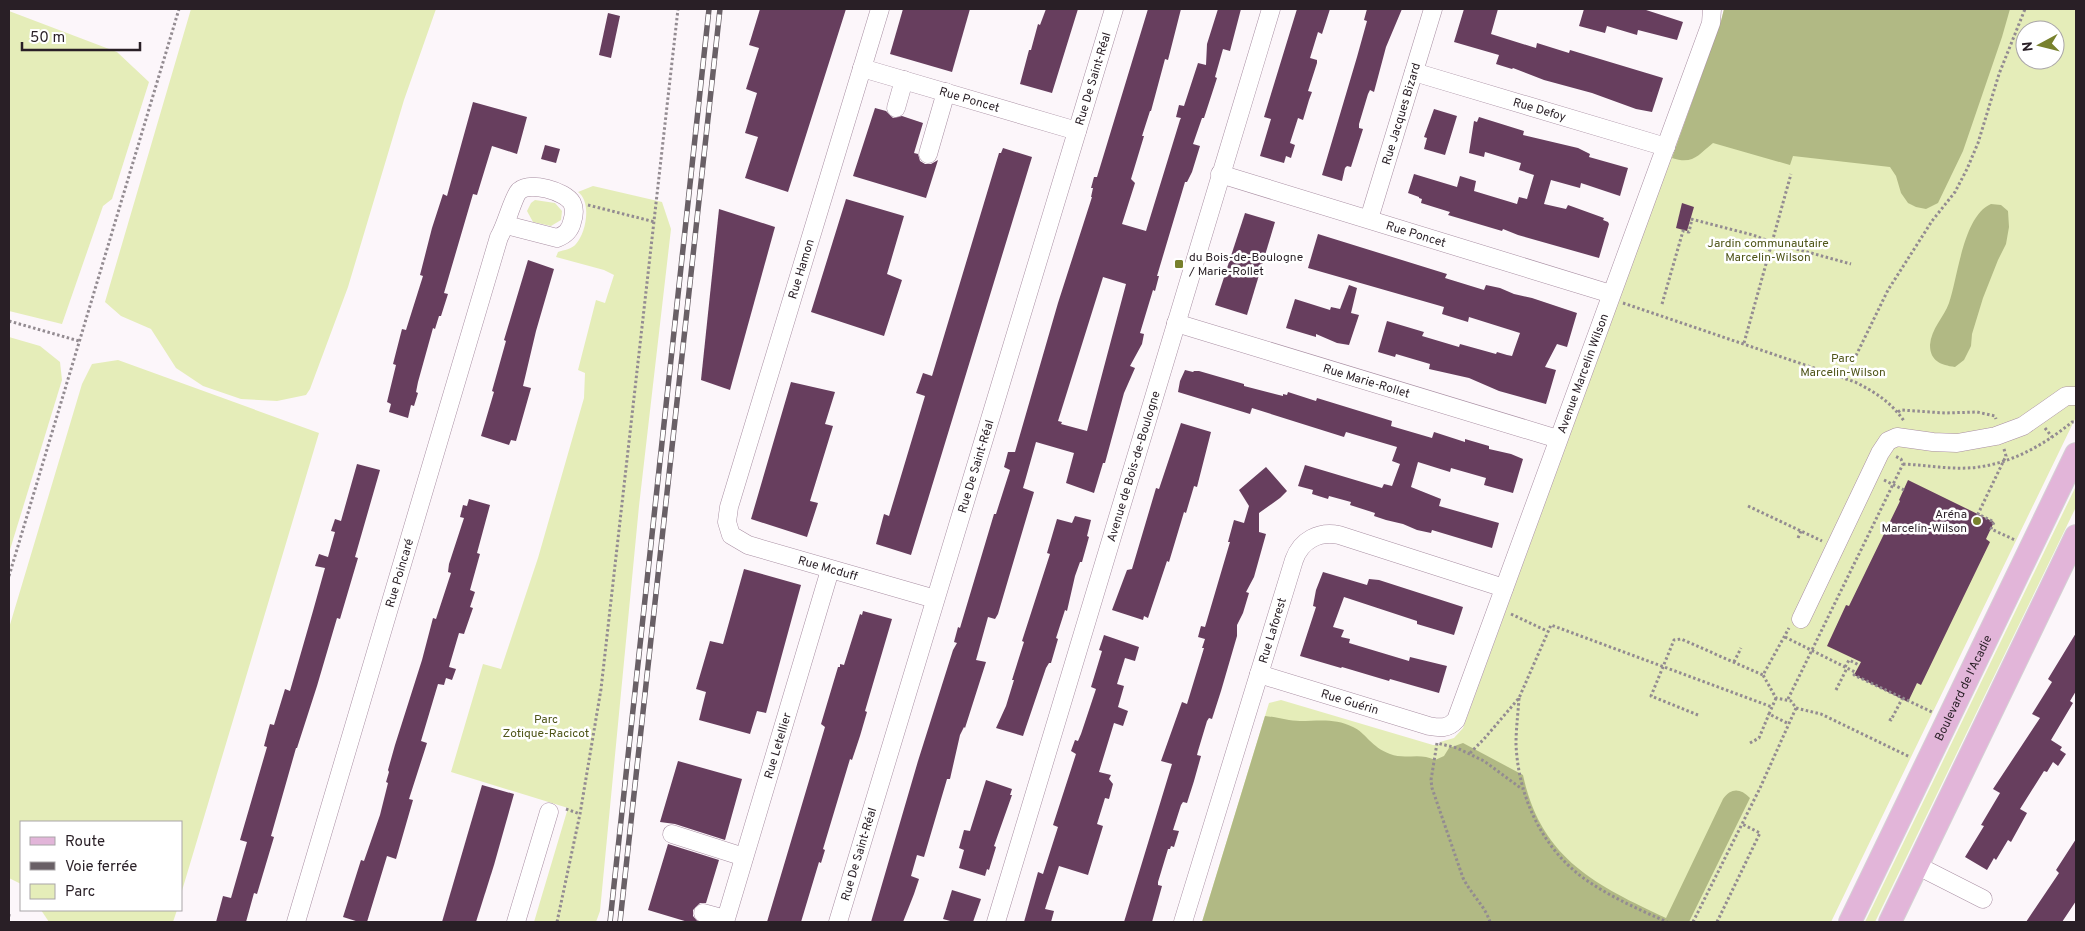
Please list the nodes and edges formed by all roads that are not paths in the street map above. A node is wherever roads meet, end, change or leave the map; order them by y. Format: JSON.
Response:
{"nodes":[{"id":1,"x":880,"y":9,"type":"edge"},
{"id":2,"x":1114,"y":9,"type":"edge"},
{"id":3,"x":1271,"y":9,"type":"edge"},
{"id":4,"x":1433,"y":9,"type":"edge"},
{"id":5,"x":1712,"y":9,"type":"edge"},
{"id":6,"x":862,"y":68,"type":"junction"},
{"id":7,"x":1414,"y":72,"type":"junction"},
{"id":8,"x":904,"y":80,"type":"junction"},
{"id":9,"x":946,"y":92,"type":"junction"},
{"id":10,"x":896,"y":108,"type":"dead end"},
{"id":11,"x":1077,"y":131,"type":"junction"},
{"id":12,"x":1666,"y":147,"type":"junction"},
{"id":13,"x":928,"y":154,"type":"dead end"},
{"id":14,"x":1220,"y":174,"type":"junction"},
{"id":15,"x":1368,"y":219,"type":"junction"},
{"id":16,"x":506,"y":225,"type":"dead end"},
{"id":17,"x":1616,"y":298,"type":"junction"},
{"id":18,"x":1176,"y":323,"type":"junction"},
{"id":19,"x":2076,"y":396,"type":"edge"},
{"id":20,"x":1558,"y":439,"type":"junction"},
{"id":21,"x":2076,"y":454,"type":"edge"},
{"id":22,"x":728,"y":530,"type":"joint"},
{"id":23,"x":2076,"y":536,"type":"edge"},
{"id":24,"x":830,"y":570,"type":"junction"},
{"id":25,"x":1504,"y":588,"type":"junction"},
{"id":26,"x":935,"y":599,"type":"junction"},
{"id":27,"x":1796,"y":622,"type":"road end"},
{"id":28,"x":1259,"y":674,"type":"junction"},
{"id":29,"x":1440,"y":728,"type":"joint"},
{"id":30,"x":558,"y":811,"type":"road end"},
{"id":31,"x":672,"y":834,"type":"dead end"},
{"id":32,"x":744,"y":857,"type":"junction"},
{"id":33,"x":1918,"y":866,"type":"junction"},
{"id":34,"x":1983,"y":899,"type":"dead end"},
{"id":35,"x":703,"y":913,"type":"dead end"},
{"id":36,"x":725,"y":921,"type":"edge"},
{"id":37,"x":296,"y":922,"type":"edge"},
{"id":38,"x":516,"y":922,"type":"edge"},
{"id":39,"x":838,"y":922,"type":"edge"},
{"id":40,"x":996,"y":922,"type":"edge"},
{"id":41,"x":1183,"y":922,"type":"edge"},
{"id":42,"x":1850,"y":922,"type":"edge"},
{"id":43,"x":1890,"y":922,"type":"edge"}],
"edges":[{"from":1,"to":6,"type":"street","name":"Rue Hamon"},
{"from":2,"to":11,"type":"street","name":"Rue De Saint-Réal"},
{"from":3,"to":14,"type":"street","name":"Avenue de Bois-de-Boulogne"},
{"from":4,"to":7,"type":"street","name":"Rue Jacques Bizard"},
{"from":5,"to":12,"type":"street","name":"Avenue Marcelin Wilson"},
{"from":6,"to":8,"type":"street","name":"Rue Poncet"},
{"from":6,"to":22,"type":"street","name":"Rue Hamon"},
{"from":7,"to":12,"type":"street","name":"Rue Defoy"},
{"from":7,"to":15,"type":"street","name":"Rue Jacques Bizard"},
{"from":8,"to":9,"type":"street","name":"Rue Poncet"},
{"from":8,"to":10,"type":"street"},
{"from":9,"to":11,"type":"street","name":"Rue Poncet"},
{"from":9,"to":13,"type":"street"},
{"from":11,"to":26,"type":"street","name":"Rue De Saint-Réal"},
{"from":12,"to":17,"type":"street","name":"Avenue Marcelin Wilson"},
{"from":14,"to":15,"type":"street","name":"Rue Poncet"},
{"from":14,"to":18,"type":"street","name":"Avenue de Bois-de-Boulogne"},
{"from":15,"to":17,"type":"street","name":"Rue Poncet"},
{"from":16,"to":37,"type":"street","name":"Rue Poincaré"},
{"from":17,"to":20,"type":"street","name":"Avenue Marcelin Wilson"},
{"from":18,"to":20,"type":"street","name":"Rue Marie-Rollet"},
{"from":18,"to":40,"type":"street","name":"Avenue de Bois-de-Boulogne"},
{"from":19,"to":27,"type":"street"},
{"from":20,"to":25,"type":"street","name":"Avenue Marcelin Wilson"},
{"from":21,"to":42,"type":"main road","name":"Boulevard de l'Acadie"},
{"from":22,"to":24,"type":"street","name":"Rue Mcduff"},
{"from":23,"to":33,"type":"main road"},
{"from":24,"to":26,"type":"street","name":"Rue Mcduff"},
{"from":24,"to":32,"type":"street","name":"Rue Letellier"},
{"from":25,"to":28,"type":"street","name":"Rue Laforest"},
{"from":25,"to":29,"type":"street","name":"Avenue Marcelin Wilson"},
{"from":26,"to":39,"type":"street","name":"Rue De Saint-Réal"},
{"from":28,"to":29,"type":"street","name":"Rue Guérin"},
{"from":28,"to":41,"type":"street","name":"Rue Laforest"},
{"from":30,"to":38,"type":"street"},
{"from":31,"to":32,"type":"street"},
{"from":32,"to":36,"type":"street","name":"Rue Letellier"},
{"from":33,"to":34,"type":"street"},
{"from":33,"to":43,"type":"main road"},
{"from":35,"to":36,"type":"street"}]}
